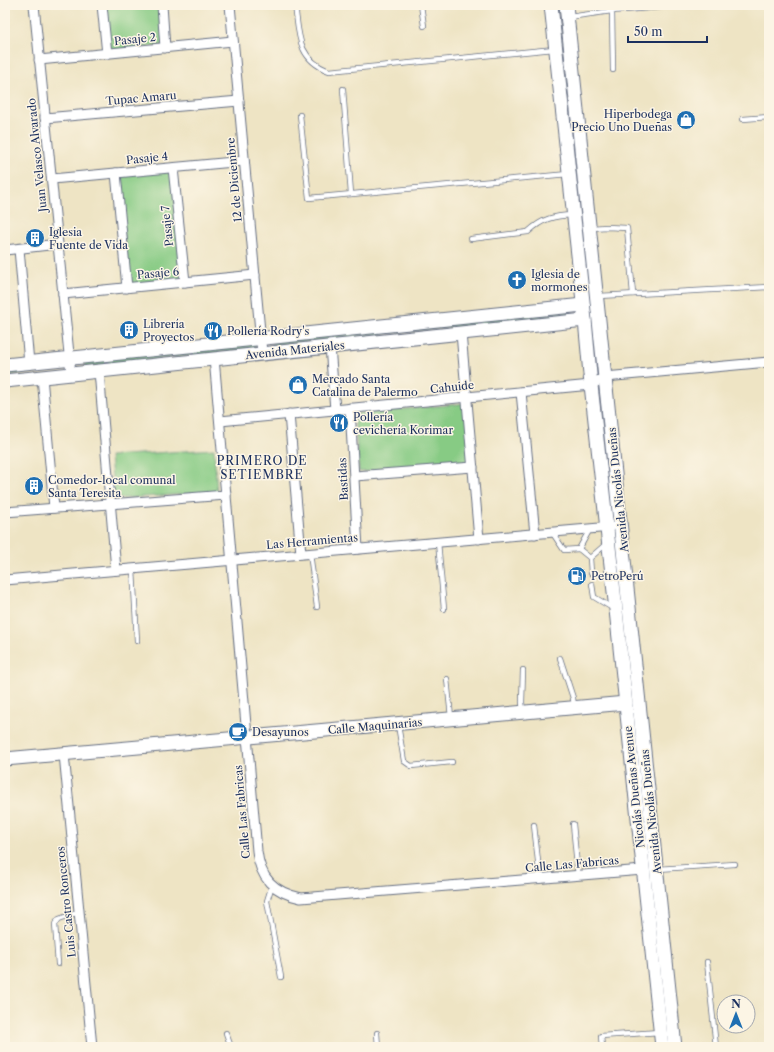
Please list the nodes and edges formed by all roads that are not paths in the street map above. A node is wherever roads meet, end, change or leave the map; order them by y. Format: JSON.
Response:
{"nodes":[{"id":1,"x":34,"y":5,"type":"edge"},
{"id":2,"x":102,"y":5,"type":"edge"},
{"id":3,"x":162,"y":5,"type":"edge"},
{"id":4,"x":230,"y":5,"type":"edge"},
{"id":5,"x":295,"y":5,"type":"edge"},
{"id":6,"x":421,"y":5,"type":"edge"},
{"id":7,"x":549,"y":5,"type":"edge"},
{"id":8,"x":612,"y":5,"type":"edge"},
{"id":9,"x":687,"y":5,"type":"edge"},
{"id":10,"x":567,"y":11,"type":"edge"},
{"id":11,"x":612,"y":12,"type":"junction"},
{"id":12,"x":424,"y":26,"type":"dead end"},
{"id":13,"x":233,"y":41,"type":"junction"},
{"id":14,"x":166,"y":48,"type":"junction"},
{"id":15,"x":555,"y":49,"type":"junction"},
{"id":16,"x":107,"y":54,"type":"junction"},
{"id":17,"x":39,"y":60,"type":"junction"},
{"id":18,"x":613,"y":70,"type":"dead end"},
{"id":19,"x":343,"y":89,"type":"dead end"},
{"id":20,"x":239,"y":101,"type":"junction"},
{"id":21,"x":300,"y":114,"type":"dead end"},
{"id":22,"x":769,"y":117,"type":"edge"},
{"id":23,"x":45,"y":118,"type":"junction"},
{"id":24,"x":743,"y":119,"type":"dead end"},
{"id":25,"x":244,"y":161,"type":"junction"},
{"id":26,"x":174,"y":168,"type":"junction"},
{"id":27,"x":116,"y":173,"type":"junction"},
{"id":28,"x":568,"y":174,"type":"junction"},
{"id":29,"x":52,"y":180,"type":"junction"},
{"id":30,"x":351,"y":194,"type":"junction"},
{"id":31,"x":573,"y":215,"type":"junction"},
{"id":32,"x":590,"y":228,"type":"junction"},
{"id":33,"x":471,"y":239,"type":"dead end"},
{"id":34,"x":58,"y":244,"type":"junction"},
{"id":35,"x":18,"y":249,"type":"junction"},
{"id":36,"x":5,"y":250,"type":"edge"},
{"id":37,"x":255,"y":275,"type":"junction"},
{"id":38,"x":185,"y":282,"type":"junction"},
{"id":39,"x":769,"y":287,"type":"edge"},
{"id":40,"x":127,"y":288,"type":"junction"},
{"id":41,"x":63,"y":294,"type":"junction"},
{"id":42,"x":633,"y":294,"type":"junction"},
{"id":43,"x":597,"y":297,"type":"junction"},
{"id":44,"x":584,"y":306,"type":"junction"},
{"id":45,"x":585,"y":320,"type":"junction"},
{"id":46,"x":461,"y":333,"type":"junction"},
{"id":47,"x":261,"y":339,"type":"junction"},
{"id":48,"x":330,"y":346,"type":"junction"},
{"id":49,"x":262,"y":353,"type":"junction"},
{"id":50,"x":214,"y":358,"type":"junction"},
{"id":51,"x":70,"y":359,"type":"junction"},
{"id":52,"x":769,"y":362,"type":"edge"},
{"id":53,"x":29,"y":363,"type":"junction"},
{"id":54,"x":5,"y":365,"type":"edge"},
{"id":55,"x":99,"y":371,"type":"junction"},
{"id":56,"x":71,"y":374,"type":"junction"},
{"id":57,"x":42,"y":377,"type":"junction"},
{"id":58,"x":605,"y":377,"type":"junction"},
{"id":59,"x":5,"y":381,"type":"edge"},
{"id":60,"x":591,"y":385,"type":"junction"},
{"id":61,"x":521,"y":392,"type":"junction"},
{"id":62,"x":467,"y":397,"type":"junction"},
{"id":63,"x":350,"y":408,"type":"junction"},
{"id":64,"x":335,"y":410,"type":"junction"},
{"id":65,"x":289,"y":414,"type":"junction"},
{"id":66,"x":220,"y":421,"type":"junction"},
{"id":67,"x":473,"y":467,"type":"junction"},
{"id":68,"x":355,"y":476,"type":"junction"},
{"id":69,"x":226,"y":495,"type":"junction"},
{"id":70,"x":111,"y":504,"type":"junction"},
{"id":71,"x":54,"y":508,"type":"junction"},
{"id":72,"x":5,"y":512,"type":"edge"},
{"id":73,"x":621,"y":526,"type":"junction"},
{"id":74,"x":607,"y":528,"type":"junction"},
{"id":75,"x":590,"y":529,"type":"junction"},
{"id":76,"x":552,"y":532,"type":"junction"},
{"id":77,"x":535,"y":534,"type":"junction"},
{"id":78,"x":479,"y":539,"type":"junction"},
{"id":79,"x":438,"y":542,"type":"junction"},
{"id":80,"x":609,"y":542,"type":"junction"},
{"id":81,"x":358,"y":549,"type":"junction"},
{"id":82,"x":579,"y":549,"type":"junction"},
{"id":83,"x":306,"y":554,"type":"junction"},
{"id":84,"x":590,"y":558,"type":"junction"},
{"id":85,"x":232,"y":560,"type":"junction"},
{"id":86,"x":133,"y":569,"type":"junction"},
{"id":87,"x":116,"y":570,"type":"junction"},
{"id":88,"x":591,"y":573,"type":"dead end"},
{"id":89,"x":5,"y":580,"type":"edge"},
{"id":90,"x":592,"y":584,"type":"dead end"},
{"id":91,"x":317,"y":608,"type":"dead end"},
{"id":92,"x":444,"y":609,"type":"dead end"},
{"id":93,"x":617,"y":614,"type":"junction"},
{"id":94,"x":631,"y":617,"type":"junction"},
{"id":95,"x":137,"y":641,"type":"dead end"},
{"id":96,"x":560,"y":658,"type":"dead end"},
{"id":97,"x":523,"y":670,"type":"dead end"},
{"id":98,"x":447,"y":679,"type":"dead end"},
{"id":99,"x":626,"y":703,"type":"junction"},
{"id":100,"x":574,"y":708,"type":"junction"},
{"id":101,"x":523,"y":713,"type":"junction"},
{"id":102,"x":451,"y":719,"type":"junction"},
{"id":103,"x":398,"y":724,"type":"junction"},
{"id":104,"x":247,"y":737,"type":"junction"},
{"id":105,"x":64,"y":754,"type":"junction"},
{"id":106,"x":5,"y":759,"type":"edge"},
{"id":107,"x":452,"y":762,"type":"dead end"},
{"id":108,"x":534,"y":824,"type":"dead end"},
{"id":109,"x":573,"y":824,"type":"dead end"},
{"id":110,"x":735,"y":864,"type":"dead end"},
{"id":111,"x":656,"y":869,"type":"junction"},
{"id":112,"x":643,"y":870,"type":"junction"},
{"id":113,"x":578,"y":876,"type":"junction"},
{"id":114,"x":540,"y":879,"type":"junction"},
{"id":115,"x":272,"y":885,"type":"junction"},
{"id":116,"x":79,"y":912,"type":"junction"},
{"id":117,"x":707,"y":962,"type":"dead end"},
{"id":118,"x":58,"y":964,"type":"dead end"},
{"id":119,"x":281,"y":977,"type":"dead end"},
{"id":120,"x":226,"y":1033,"type":"dead end"},
{"id":121,"x":377,"y":1033,"type":"dead end"},
{"id":122,"x":660,"y":1041,"type":"edge"},
{"id":123,"x":92,"y":1047,"type":"edge"},
{"id":124,"x":231,"y":1047,"type":"edge"},
{"id":125,"x":378,"y":1047,"type":"edge"},
{"id":126,"x":602,"y":1047,"type":"edge"},
{"id":127,"x":675,"y":1047,"type":"edge"},
{"id":128,"x":716,"y":1047,"type":"edge"}],
"edges":[{"from":1,"to":17,"type":"street","name":"Juan Velasco Alvarado"},
{"from":2,"to":16,"type":"street"},
{"from":3,"to":14,"type":"street"},
{"from":4,"to":13,"type":"street","name":"12 de Diciembre"},
{"from":5,"to":15,"type":"lane"},
{"from":6,"to":12,"type":"lane"},
{"from":7,"to":15,"type":"main road","name":"Avenida Nicolás Dueñas"},
{"from":8,"to":11,"type":"lane"},
{"from":9,"to":11,"type":"lane"},
{"from":10,"to":11,"type":"lane"},
{"from":10,"to":32,"type":"main road","name":"Avenida Nicolás Dueñas"},
{"from":11,"to":18,"type":"lane"},
{"from":13,"to":14,"type":"street","name":"Pasaje 2"},
{"from":13,"to":20,"type":"street","name":"12 de Diciembre"},
{"from":14,"to":16,"type":"street","name":"Pasaje 2"},
{"from":15,"to":28,"type":"main road","name":"Avenida Nicolás Dueñas"},
{"from":16,"to":17,"type":"street","name":"Pasaje 2"},
{"from":17,"to":23,"type":"street","name":"Juan Velasco Alvarado"},
{"from":19,"to":30,"type":"lane"},
{"from":20,"to":23,"type":"street","name":"Tupac Amaru"},
{"from":20,"to":25,"type":"street","name":"12 de Diciembre"},
{"from":21,"to":30,"type":"lane"},
{"from":22,"to":24,"type":"lane"},
{"from":23,"to":29,"type":"street","name":"Juan Velasco Alvarado"},
{"from":25,"to":26,"type":"street","name":"Pasaje 4"},
{"from":25,"to":37,"type":"street","name":"12 de Diciembre"},
{"from":26,"to":27,"type":"street","name":"Pasaje 4"},
{"from":26,"to":38,"type":"street","name":"Pasaje 7"},
{"from":27,"to":29,"type":"street","name":"Pasaje 4"},
{"from":27,"to":40,"type":"street"},
{"from":28,"to":30,"type":"lane"},
{"from":28,"to":31,"type":"main road","name":"Avenida Nicolás Dueñas"},
{"from":29,"to":34,"type":"street","name":"Juan Velasco Alvarado"},
{"from":31,"to":33,"type":"lane"},
{"from":31,"to":44,"type":"main road","name":"Avenida Nicolás Dueñas"},
{"from":32,"to":42,"type":"lane"},
{"from":32,"to":43,"type":"main road","name":"Avenida Nicolás Dueñas"},
{"from":34,"to":35,"type":"street"},
{"from":34,"to":41,"type":"street","name":"Juan Velasco Alvarado"},
{"from":35,"to":36,"type":"street"},
{"from":35,"to":53,"type":"street"},
{"from":37,"to":38,"type":"street","name":"Pasaje 6"},
{"from":37,"to":47,"type":"street","name":"12 de Diciembre"},
{"from":38,"to":40,"type":"street","name":"Pasaje 6"},
{"from":39,"to":42,"type":"lane"},
{"from":40,"to":41,"type":"street","name":"Pasaje 6"},
{"from":41,"to":51,"type":"street","name":"Juan Velasco Alvarado"},
{"from":42,"to":43,"type":"lane"},
{"from":43,"to":58,"type":"main road","name":"Avenida Nicolás Dueñas"},
{"from":44,"to":45,"type":"main road","name":"Avenida Nicolás Dueñas"},
{"from":44,"to":47,"type":"main road","name":"Avenida Materiales"},
{"from":45,"to":46,"type":"main road","name":"Avenida Materiales"},
{"from":45,"to":60,"type":"main road","name":"Avenida Nicolás Dueñas"},
{"from":46,"to":48,"type":"main road","name":"Avenida Materiales"},
{"from":46,"to":62,"type":"street"},
{"from":47,"to":49,"type":"street","name":"12 de Diciembre"},
{"from":47,"to":51,"type":"main road","name":"Avenida Materiales"},
{"from":48,"to":49,"type":"main road","name":"Avenida Materiales"},
{"from":48,"to":64,"type":"street"},
{"from":49,"to":50,"type":"main road","name":"Avenida Materiales"},
{"from":50,"to":55,"type":"main road","name":"Avenida Materiales"},
{"from":50,"to":66,"type":"street","name":"Calle Las Fabricas"},
{"from":51,"to":53,"type":"main road","name":"Avenida Materiales"},
{"from":51,"to":56,"type":"street","name":"Juan Velasco Alvarado"},
{"from":52,"to":58,"type":"street"},
{"from":53,"to":54,"type":"main road","name":"Avenida Materiales"},
{"from":55,"to":56,"type":"main road","name":"Avenida Materiales"},
{"from":55,"to":70,"type":"street"},
{"from":56,"to":57,"type":"main road","name":"Avenida Materiales"},
{"from":57,"to":59,"type":"main road","name":"Avenida Materiales"},
{"from":57,"to":71,"type":"street"},
{"from":58,"to":60,"type":"street"},
{"from":58,"to":73,"type":"main road","name":"Avenida Nicolás Dueñas"},
{"from":60,"to":61,"type":"street","name":"Cahuide"},
{"from":60,"to":74,"type":"main road","name":"Avenida Nicolás Dueñas"},
{"from":61,"to":62,"type":"street","name":"Cahuide"},
{"from":61,"to":77,"type":"street"},
{"from":62,"to":63,"type":"street","name":"Cahuide"},
{"from":62,"to":67,"type":"street"},
{"from":63,"to":64,"type":"street","name":"Cahuide"},
{"from":63,"to":68,"type":"street","name":"Bastidas"},
{"from":64,"to":65,"type":"street","name":"Cahuide"},
{"from":65,"to":66,"type":"street","name":"Cahuide"},
{"from":65,"to":83,"type":"street"},
{"from":66,"to":69,"type":"street","name":"Calle Las Fabricas"},
{"from":67,"to":68,"type":"street"},
{"from":67,"to":78,"type":"street"},
{"from":68,"to":81,"type":"street","name":"Bastidas"},
{"from":69,"to":70,"type":"street"},
{"from":69,"to":85,"type":"street","name":"Calle Las Fabricas"},
{"from":70,"to":71,"type":"street"},
{"from":70,"to":87,"type":"street"},
{"from":71,"to":72,"type":"street"},
{"from":73,"to":74,"type":"street","name":"Las Herramientas"},
{"from":73,"to":94,"type":"main road","name":"Avenida Nicolás Dueñas"},
{"from":74,"to":75,"type":"street","name":"Las Herramientas"},
{"from":74,"to":80,"type":"main road","name":"Nicolás Dueñas Avenue"},
{"from":75,"to":76,"type":"street","name":"Las Herramientas"},
{"from":75,"to":82,"type":"lane"},
{"from":76,"to":77,"type":"street","name":"Las Herramientas"},
{"from":76,"to":82,"type":"lane"},
{"from":77,"to":78,"type":"street","name":"Las Herramientas"},
{"from":78,"to":79,"type":"street","name":"Las Herramientas"},
{"from":79,"to":81,"type":"street","name":"Las Herramientas"},
{"from":79,"to":92,"type":"lane"},
{"from":80,"to":84,"type":"lane"},
{"from":80,"to":93,"type":"main road","name":"Nicolás Dueñas Avenue"},
{"from":81,"to":83,"type":"street","name":"Las Herramientas"},
{"from":82,"to":84,"type":"lane"},
{"from":83,"to":85,"type":"street","name":"Las Herramientas"},
{"from":83,"to":91,"type":"lane"},
{"from":84,"to":88,"type":"lane"},
{"from":85,"to":86,"type":"street","name":"Las Herramientas"},
{"from":85,"to":104,"type":"street","name":"Calle Las Fabricas"},
{"from":86,"to":87,"type":"street","name":"Las Herramientas"},
{"from":86,"to":95,"type":"lane"},
{"from":87,"to":89,"type":"street","name":"Las Herramientas"},
{"from":90,"to":93,"type":"lane"},
{"from":93,"to":94,"type":"main road"},
{"from":93,"to":99,"type":"main road","name":"Nicolás Dueñas Avenue"},
{"from":94,"to":111,"type":"main road","name":"Avenida Nicolás Dueñas"},
{"from":96,"to":100,"type":"lane"},
{"from":97,"to":101,"type":"lane"},
{"from":98,"to":102,"type":"lane"},
{"from":99,"to":100,"type":"main road","name":"Calle Maquinarias"},
{"from":99,"to":112,"type":"main road","name":"Nicolás Dueñas Avenue"},
{"from":100,"to":101,"type":"main road","name":"Calle Maquinarias"},
{"from":101,"to":102,"type":"main road","name":"Calle Maquinarias"},
{"from":102,"to":103,"type":"main road","name":"Calle Maquinarias"},
{"from":103,"to":104,"type":"main road","name":"Calle Maquinarias"},
{"from":103,"to":107,"type":"lane"},
{"from":104,"to":105,"type":"main road","name":"Calle Maquinarias"},
{"from":104,"to":115,"type":"street","name":"Calle Las Fabricas"},
{"from":105,"to":106,"type":"main road","name":"Calle Maquinarias"},
{"from":105,"to":116,"type":"street","name":"Luis Castro Ronceros"},
{"from":108,"to":114,"type":"lane"},
{"from":109,"to":113,"type":"lane"},
{"from":110,"to":111,"type":"lane"},
{"from":111,"to":127,"type":"main road","name":"Avenida Nicolás Dueñas"},
{"from":112,"to":113,"type":"street","name":"Calle Las Fabricas"},
{"from":112,"to":122,"type":"main road","name":"Nicolás Dueñas Avenue"},
{"from":113,"to":114,"type":"street","name":"Calle Las Fabricas"},
{"from":114,"to":115,"type":"street","name":"Calle Las Fabricas"},
{"from":115,"to":119,"type":"lane"},
{"from":116,"to":118,"type":"lane"},
{"from":116,"to":123,"type":"street","name":"Luis Castro Ronceros"},
{"from":117,"to":128,"type":"lane"},
{"from":120,"to":124,"type":"lane"},
{"from":121,"to":125,"type":"lane"},
{"from":122,"to":126,"type":"lane"}]}
